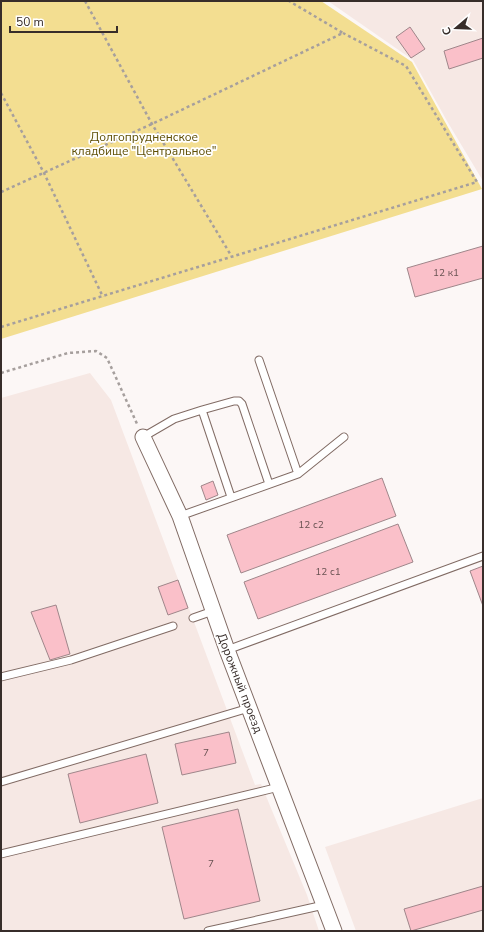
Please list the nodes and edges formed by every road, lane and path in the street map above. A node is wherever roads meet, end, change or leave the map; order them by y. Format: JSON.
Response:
{"nodes":[{"id":1,"x":85,"y":1,"type":"edge"},
{"id":2,"x":288,"y":1,"type":"edge"},
{"id":3,"x":343,"y":33,"type":"junction"},
{"id":4,"x":1,"y":93,"type":"edge"},
{"id":5,"x":152,"y":124,"type":"junction"},
{"id":6,"x":44,"y":173,"type":"junction"},
{"id":7,"x":1,"y":192,"type":"edge"},
{"id":8,"x":232,"y":257,"type":"junction"},
{"id":9,"x":103,"y":297,"type":"junction"},
{"id":10,"x":1,"y":327,"type":"edge"},
{"id":11,"x":259,"y":360,"type":"dead end"},
{"id":12,"x":1,"y":373,"type":"edge"},
{"id":13,"x":202,"y":410,"type":"junction"},
{"id":14,"x":143,"y":437,"type":"junction"},
{"id":15,"x":344,"y":437,"type":"dead end"},
{"id":16,"x":298,"y":474,"type":"junction"},
{"id":17,"x":269,"y":484,"type":"junction"},
{"id":18,"x":231,"y":497,"type":"junction"},
{"id":19,"x":180,"y":516,"type":"junction"},
{"id":20,"x":483,"y":556,"type":"edge"},
{"id":21,"x":213,"y":611,"type":"junction"},
{"id":22,"x":193,"y":618,"type":"dead end"},
{"id":23,"x":172,"y":626,"type":"dead end"},
{"id":24,"x":227,"y":650,"type":"junction"},
{"id":25,"x":1,"y":677,"type":"edge"},
{"id":26,"x":249,"y":708,"type":"junction"},
{"id":27,"x":1,"y":782,"type":"edge"},
{"id":28,"x":279,"y":787,"type":"junction"},
{"id":29,"x":1,"y":854,"type":"edge"},
{"id":30,"x":324,"y":905,"type":"junction"},
{"id":31,"x":208,"y":931,"type":"edge"},
{"id":32,"x":334,"y":931,"type":"edge"}],
"edges":[{"from":1,"to":5,"type":"path"},
{"from":2,"to":3,"type":"path"},
{"from":3,"to":5,"type":"path"},
{"from":3,"to":8,"type":"path"},
{"from":4,"to":6,"type":"path"},
{"from":5,"to":6,"type":"path"},
{"from":5,"to":8,"type":"path"},
{"from":6,"to":7,"type":"path"},
{"from":6,"to":9,"type":"path"},
{"from":8,"to":9,"type":"path"},
{"from":9,"to":10,"type":"path"},
{"from":11,"to":16,"type":"lane"},
{"from":12,"to":14,"type":"path"},
{"from":13,"to":14,"type":"lane"},
{"from":13,"to":17,"type":"lane"},
{"from":13,"to":18,"type":"lane"},
{"from":14,"to":19,"type":"street","name":"Дорожный проезд"},
{"from":15,"to":16,"type":"lane"},
{"from":16,"to":17,"type":"lane"},
{"from":17,"to":18,"type":"lane"},
{"from":18,"to":19,"type":"lane"},
{"from":19,"to":21,"type":"street","name":"Дорожный проезд"},
{"from":20,"to":24,"type":"lane"},
{"from":21,"to":22,"type":"lane"},
{"from":21,"to":24,"type":"street","name":"Дорожный проезд"},
{"from":23,"to":25,"type":"lane"},
{"from":24,"to":26,"type":"street","name":"Дорожный проезд"},
{"from":26,"to":27,"type":"lane"},
{"from":26,"to":28,"type":"street","name":"Дорожный проезд"},
{"from":28,"to":29,"type":"lane"},
{"from":28,"to":30,"type":"street","name":"Дорожный проезд"},
{"from":30,"to":31,"type":"lane"},
{"from":30,"to":32,"type":"street","name":"Дорожный проезд"}]}
